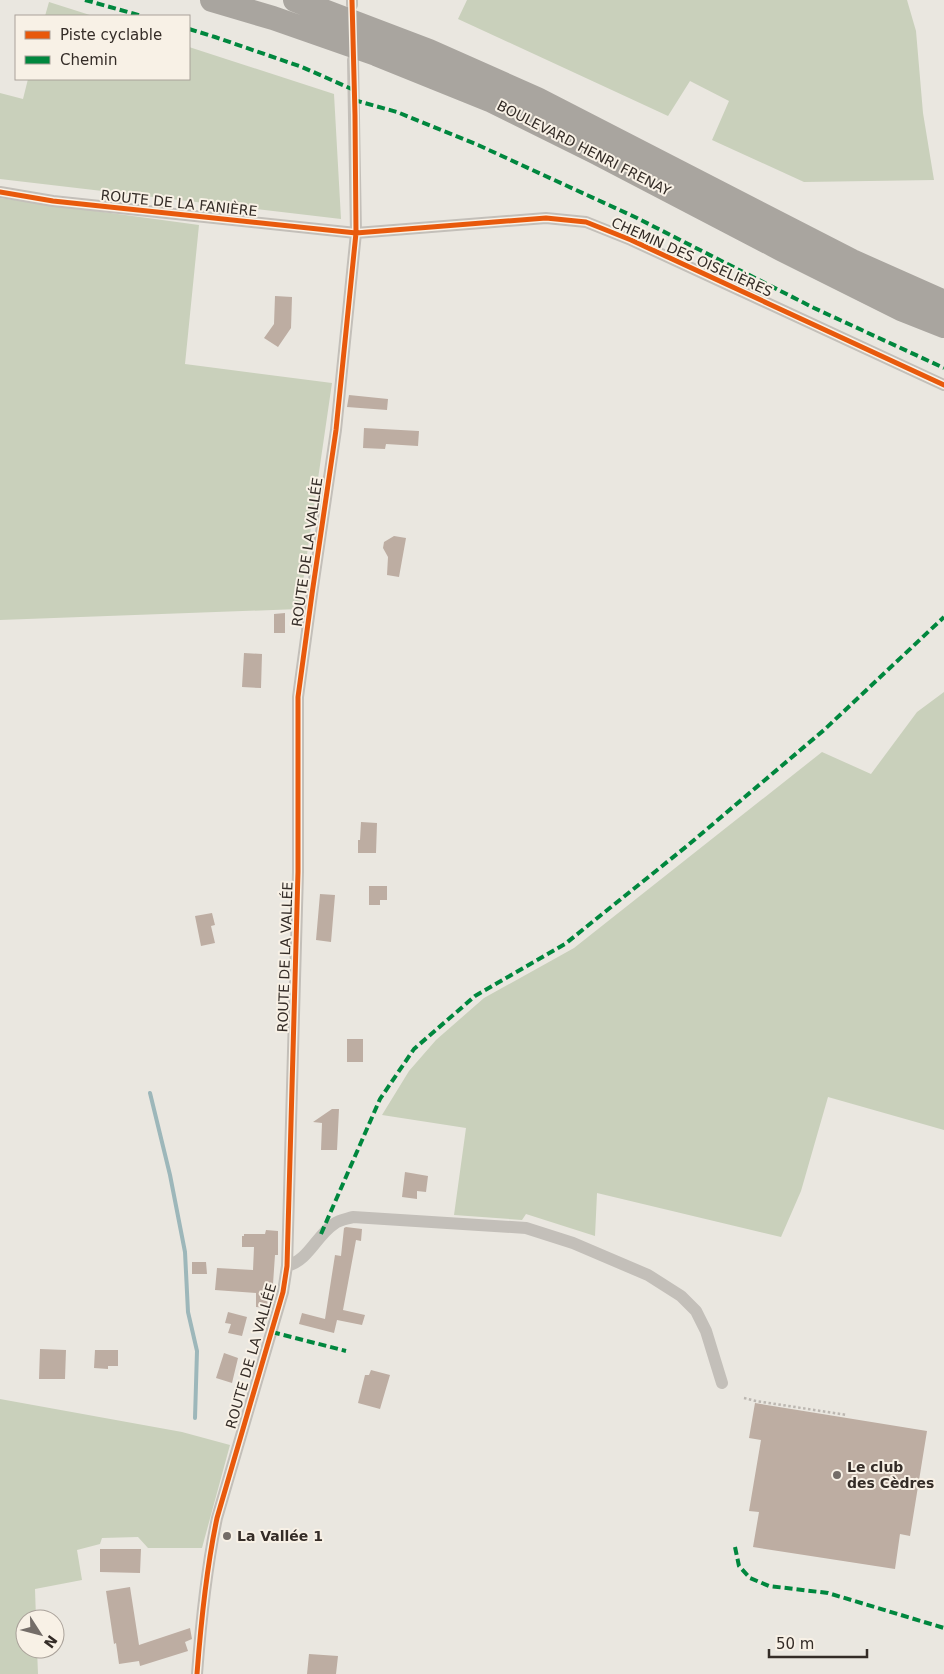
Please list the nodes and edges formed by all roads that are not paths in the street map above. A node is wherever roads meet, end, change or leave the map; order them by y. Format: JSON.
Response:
{"nodes":[{"id":1,"x":212,"y":0,"type":"edge"},
{"id":2,"x":296,"y":0,"type":"edge"},
{"id":3,"x":353,"y":60,"type":"dead end"},
{"id":4,"x":0,"y":192,"type":"edge"},
{"id":5,"x":356,"y":233,"type":"junction"},
{"id":6,"x":944,"y":302,"type":"edge"},
{"id":7,"x":944,"y":326,"type":"edge"},
{"id":8,"x":944,"y":385,"type":"edge"},
{"id":9,"x":287,"y":1266,"type":"junction"},
{"id":10,"x":722,"y":1384,"type":"dead end"},
{"id":11,"x":197,"y":1674,"type":"edge"}],
"edges":[{"from":1,"to":7,"type":"highway","name":"BOULEVARD HENRI FRENAY"},
{"from":2,"to":6,"type":"highway","name":"BOULEVARD HENRI FRENAY"},
{"from":3,"to":5,"type":"street","name":"ROUTE DE LA VALLÉE"},
{"from":4,"to":5,"type":"street","name":"ROUTE DE LA FANIÈRE"},
{"from":5,"to":8,"type":"street","name":"CHEMIN DES OISELIÈRES"},
{"from":5,"to":9,"type":"street","name":"ROUTE DE LA VALLÉE"},
{"from":9,"to":10,"type":"street"},
{"from":9,"to":11,"type":"street","name":"ROUTE DE LA VALLÉE"}]}
